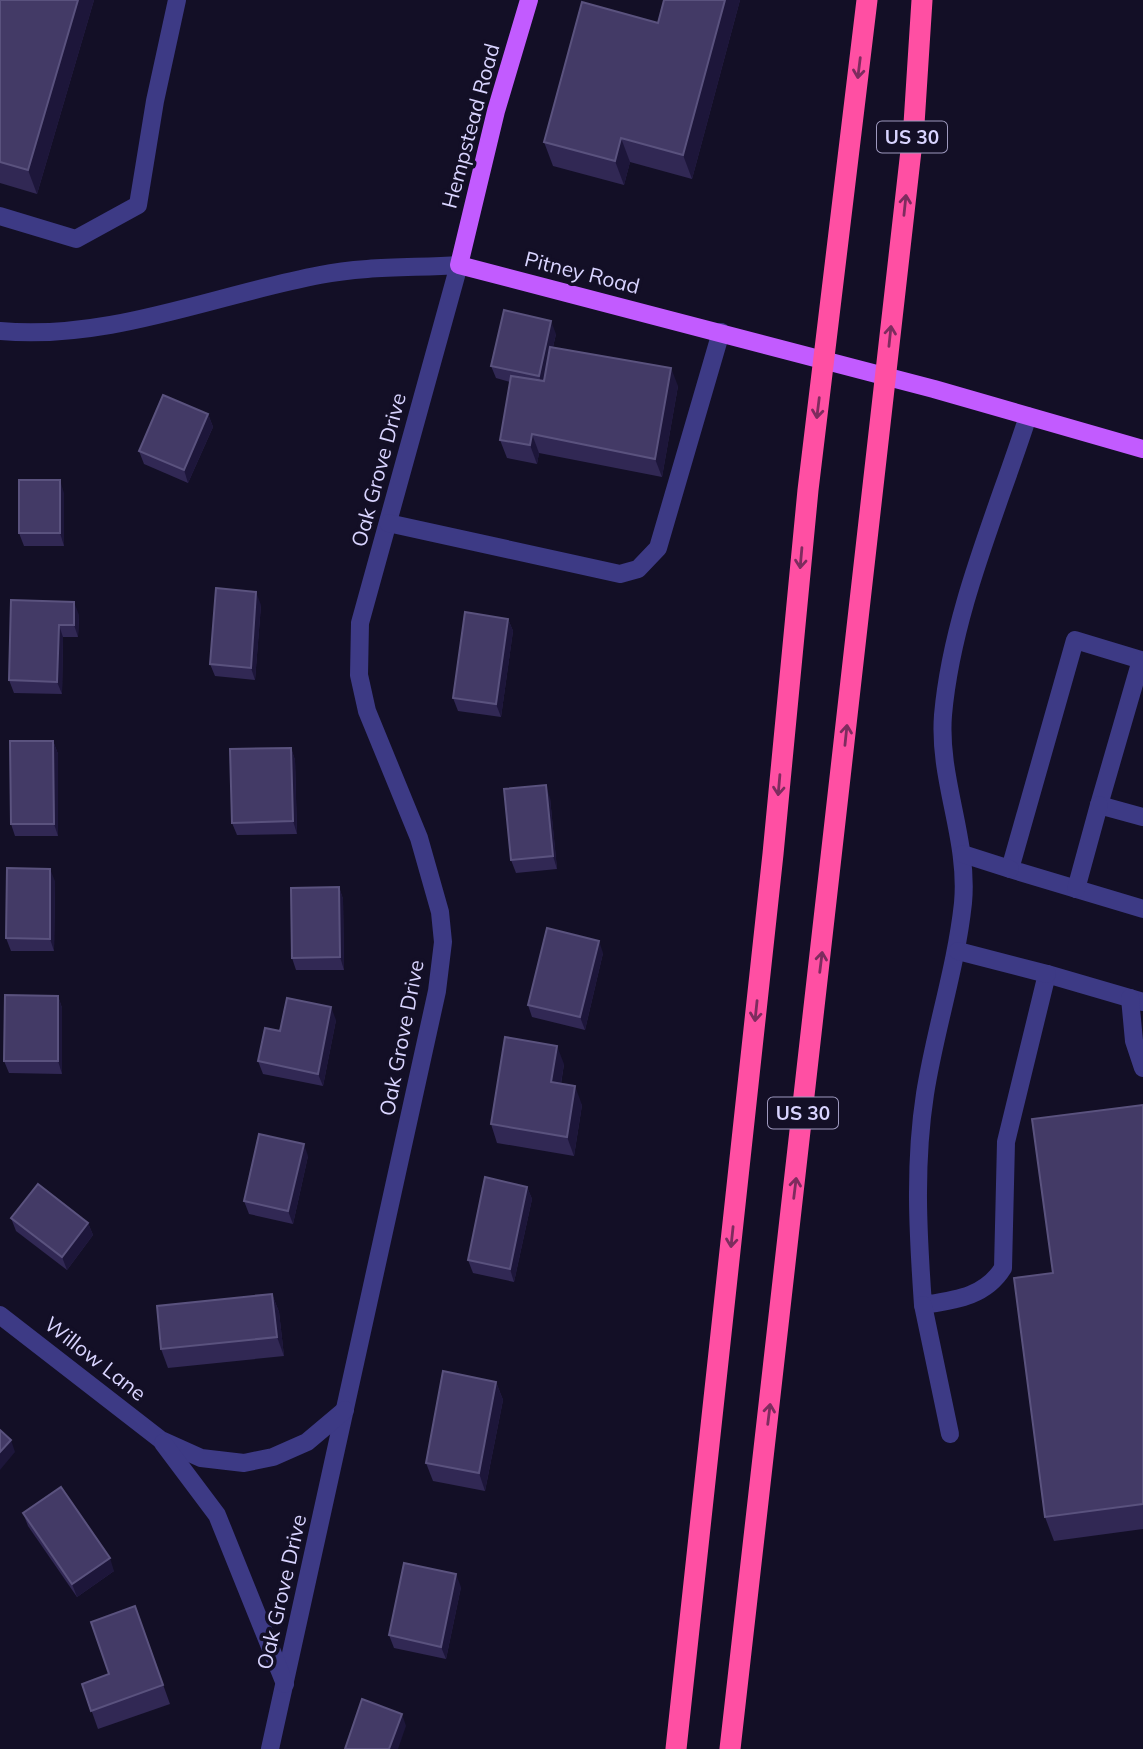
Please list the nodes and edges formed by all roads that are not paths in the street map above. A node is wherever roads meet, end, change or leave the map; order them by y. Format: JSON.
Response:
{"nodes":[{"id":1,"x":177,"y":0,"type":"edge"},
{"id":2,"x":529,"y":0,"type":"edge"},
{"id":3,"x":867,"y":0,"type":"edge"},
{"id":4,"x":922,"y":0,"type":"edge"},
{"id":5,"x":0,"y":216,"type":"edge"},
{"id":6,"x":459,"y":265,"type":"junction"},
{"id":7,"x":0,"y":331,"type":"edge"},
{"id":8,"x":721,"y":332,"type":"junction"},
{"id":9,"x":1028,"y":416,"type":"junction"},
{"id":10,"x":1143,"y":449,"type":"edge"},
{"id":11,"x":388,"y":523,"type":"junction"},
{"id":12,"x":1100,"y":805,"type":"junction"},
{"id":13,"x":1143,"y":817,"type":"edge"},
{"id":14,"x":963,"y":854,"type":"junction"},
{"id":15,"x":1010,"y":869,"type":"junction"},
{"id":16,"x":1076,"y":889,"type":"junction"},
{"id":17,"x":1143,"y":909,"type":"edge"},
{"id":18,"x":958,"y":951,"type":"junction"},
{"id":19,"x":1047,"y":974,"type":"junction"},
{"id":20,"x":1136,"y":1000,"type":"edge"},
{"id":21,"x":1143,"y":1068,"type":"edge"},
{"id":22,"x":923,"y":1305,"type":"junction"},
{"id":23,"x":0,"y":1315,"type":"edge"},
{"id":24,"x":345,"y":1410,"type":"junction"},
{"id":25,"x":950,"y":1434,"type":"dead end"},
{"id":26,"x":161,"y":1440,"type":"junction"},
{"id":27,"x":765,"y":1443,"type":"junction"},
{"id":28,"x":285,"y":1684,"type":"junction"},
{"id":29,"x":270,"y":1749,"type":"edge"},
{"id":30,"x":676,"y":1749,"type":"edge"},
{"id":31,"x":730,"y":1749,"type":"edge"},
{"id":32,"x":745,"y":1749,"type":"edge"}],
"edges":[{"from":1,"to":5,"type":"street"},
{"from":2,"to":6,"type":"main road","name":"Hempstead Road"},
{"from":3,"to":30,"type":"highway","number":"US 30","one_way":true},
{"from":27,"to":4,"type":"highway","number":"US 30","one_way":true},
{"from":6,"to":7,"type":"street","name":"Pitney Road"},
{"from":6,"to":8,"type":"main road","name":"Pitney Road"},
{"from":6,"to":11,"type":"street","name":"Oak Grove Drive"},
{"from":8,"to":9,"type":"main road","name":"Pitney Road"},
{"from":8,"to":11,"type":"street"},
{"from":9,"to":10,"type":"main road","name":"Pitney Road"},
{"from":9,"to":14,"type":"street"},
{"from":11,"to":24,"type":"street","name":"Oak Grove Drive"},
{"from":12,"to":13,"type":"street"},
{"from":12,"to":15,"type":"street"},
{"from":12,"to":16,"type":"street"},
{"from":14,"to":15,"type":"street"},
{"from":14,"to":18,"type":"street"},
{"from":15,"to":16,"type":"street"},
{"from":16,"to":17,"type":"street"},
{"from":18,"to":19,"type":"street"},
{"from":18,"to":22,"type":"street"},
{"from":19,"to":20,"type":"street"},
{"from":19,"to":22,"type":"street"},
{"from":20,"to":21,"type":"street"},
{"from":22,"to":25,"type":"street"},
{"from":23,"to":26,"type":"street","name":"Willow Lane"},
{"from":24,"to":26,"type":"street","name":"Willow Lane"},
{"from":24,"to":28,"type":"street","name":"Oak Grove Drive"},
{"from":26,"to":28,"type":"street","name":"Willow Lane"},
{"from":27,"to":31,"type":"highway","number":"US 30"},
{"from":27,"to":32,"type":"highway"},
{"from":28,"to":29,"type":"street","name":"Oak Grove Drive"}]}
